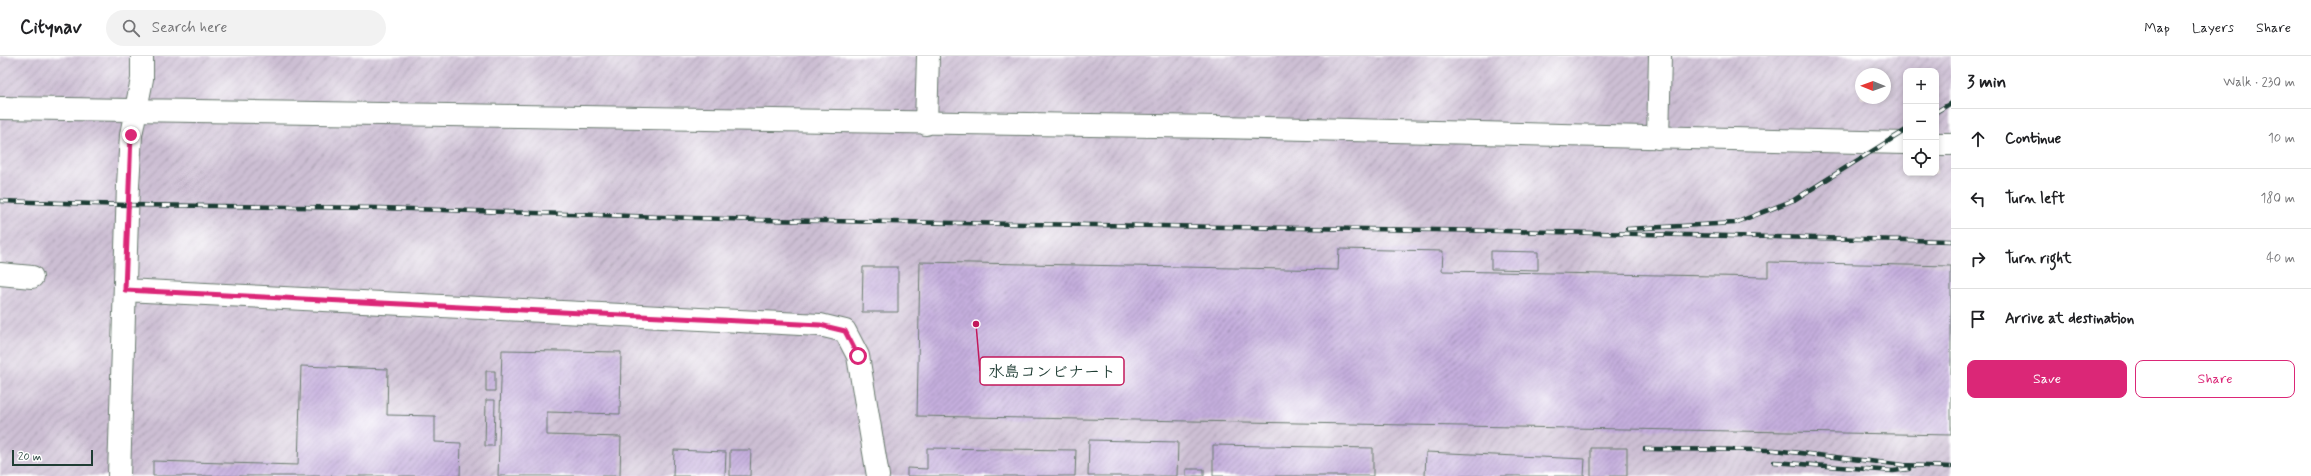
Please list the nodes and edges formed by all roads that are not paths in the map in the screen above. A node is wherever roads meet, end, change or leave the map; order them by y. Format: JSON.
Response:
{"nodes":[{"id":1,"x":142,"y":56,"type":"edge"},
{"id":2,"x":928,"y":56,"type":"edge"},
{"id":3,"x":1660,"y":56,"type":"edge"},
{"id":4,"x":0,"y":108,"type":"edge"},
{"id":5,"x":136,"y":110,"type":"junction"},
{"id":6,"x":926,"y":124,"type":"junction"},
{"id":7,"x":1658,"y":138,"type":"junction"},
{"id":8,"x":1903,"y":143,"type":"edge"},
{"id":9,"x":1939,"y":144,"type":"edge"},
{"id":10,"x":1951,"y":144,"type":"edge"},
{"id":11,"x":0,"y":274,"type":"edge"},
{"id":12,"x":32,"y":277,"type":"dead end"},
{"id":13,"x":125,"y":290,"type":"junction"},
{"id":14,"x":119,"y":476,"type":"edge"},
{"id":15,"x":878,"y":476,"type":"edge"}],
"edges":[{"from":1,"to":5,"type":"lane"},
{"from":2,"to":6,"type":"lane"},
{"from":3,"to":7,"type":"lane"},
{"from":4,"to":5,"type":"lane"},
{"from":5,"to":6,"type":"lane"},
{"from":5,"to":13,"type":"lane"},
{"from":6,"to":7,"type":"lane"},
{"from":7,"to":8,"type":"lane"},
{"from":9,"to":10,"type":"lane"},
{"from":11,"to":12,"type":"lane"},
{"from":13,"to":14,"type":"lane"},
{"from":13,"to":15,"type":"lane"}]}
